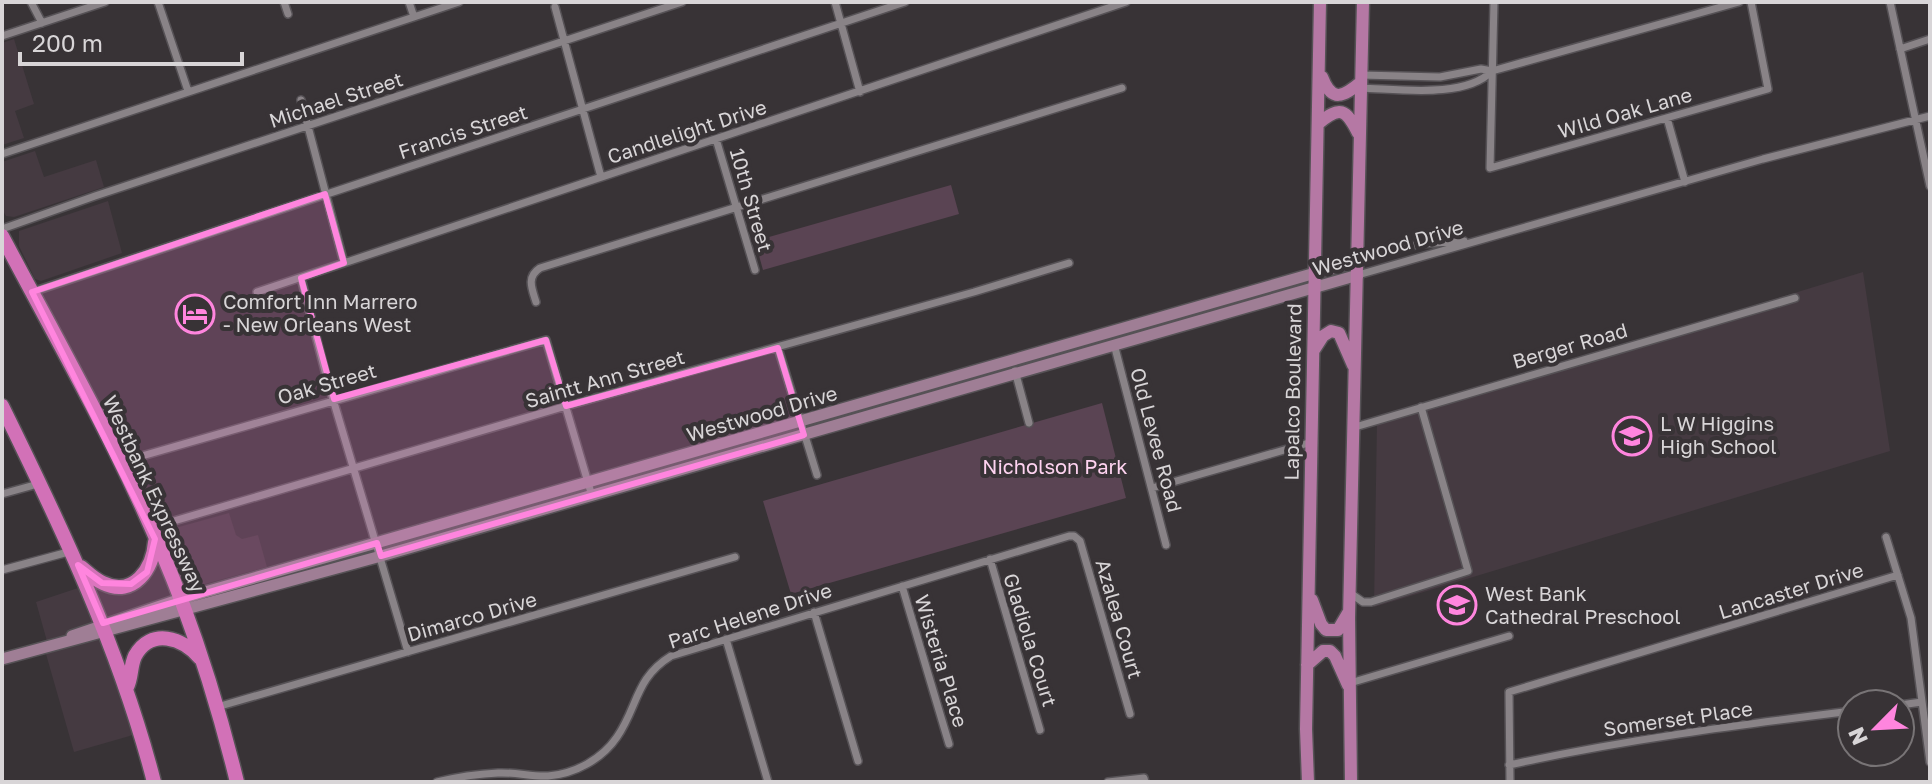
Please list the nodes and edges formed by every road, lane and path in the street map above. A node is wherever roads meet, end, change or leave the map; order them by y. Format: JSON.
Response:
{"nodes":[{"id":1,"x":31,"y":2,"type":"edge"},
{"id":2,"x":105,"y":2,"type":"edge"},
{"id":3,"x":158,"y":2,"type":"edge"},
{"id":4,"x":284,"y":2,"type":"edge"},
{"id":5,"x":409,"y":2,"type":"edge"},
{"id":6,"x":459,"y":2,"type":"edge"},
{"id":7,"x":682,"y":2,"type":"edge"},
{"id":8,"x":835,"y":2,"type":"edge"},
{"id":9,"x":905,"y":2,"type":"edge"},
{"id":10,"x":1126,"y":2,"type":"edge"},
{"id":11,"x":1320,"y":2,"type":"edge"},
{"id":12,"x":1363,"y":2,"type":"edge"},
{"id":13,"x":1494,"y":2,"type":"edge"},
{"id":14,"x":1739,"y":2,"type":"edge"},
{"id":15,"x":1751,"y":2,"type":"edge"},
{"id":16,"x":1890,"y":2,"type":"edge"},
{"id":17,"x":1115,"y":4,"type":"edge"},
{"id":18,"x":555,"y":7,"type":"dead end"},
{"id":19,"x":288,"y":14,"type":"dead end"},
{"id":20,"x":414,"y":17,"type":"junction"},
{"id":21,"x":42,"y":23,"type":"junction"},
{"id":22,"x":841,"y":23,"type":"junction"},
{"id":23,"x":2,"y":36,"type":"edge"},
{"id":24,"x":1930,"y":39,"type":"edge"},
{"id":25,"x":564,"y":41,"type":"junction"},
{"id":26,"x":1900,"y":49,"type":"junction"},
{"id":27,"x":1320,"y":70,"type":"junction"},
{"id":28,"x":1492,"y":71,"type":"junction"},
{"id":29,"x":1361,"y":82,"type":"junction"},
{"id":30,"x":1122,"y":88,"type":"dead end"},
{"id":31,"x":188,"y":91,"type":"junction"},
{"id":32,"x":860,"y":92,"type":"junction"},
{"id":33,"x":301,"y":100,"type":"dead end"},
{"id":34,"x":583,"y":109,"type":"junction"},
{"id":35,"x":1930,"y":116,"type":"edge"},
{"id":36,"x":1667,"y":118,"type":"junction"},
{"id":37,"x":1917,"y":120,"type":"junction"},
{"id":38,"x":1318,"y":124,"type":"junction"},
{"id":39,"x":308,"y":126,"type":"junction"},
{"id":40,"x":1360,"y":136,"type":"junction"},
{"id":41,"x":716,"y":139,"type":"junction"},
{"id":42,"x":2,"y":154,"type":"edge"},
{"id":43,"x":601,"y":177,"type":"junction"},
{"id":44,"x":1685,"y":182,"type":"junction"},
{"id":45,"x":1930,"y":186,"type":"edge"},
{"id":46,"x":325,"y":194,"type":"junction"},
{"id":47,"x":738,"y":208,"type":"junction"},
{"id":48,"x":2,"y":229,"type":"edge"},
{"id":49,"x":2,"y":236,"type":"edge"},
{"id":50,"x":1478,"y":240,"type":"junction"},
{"id":51,"x":344,"y":263,"type":"junction"},
{"id":52,"x":1069,"y":263,"type":"dead end"},
{"id":53,"x":1358,"y":268,"type":"junction"},
{"id":54,"x":755,"y":270,"type":"dead end"},
{"id":55,"x":1314,"y":273,"type":"junction"},
{"id":56,"x":301,"y":278,"type":"junction"},
{"id":57,"x":1315,"y":288,"type":"junction"},
{"id":58,"x":32,"y":292,"type":"junction"},
{"id":59,"x":257,"y":292,"type":"dead end"},
{"id":60,"x":1795,"y":298,"type":"dead end"},
{"id":61,"x":536,"y":302,"type":"dead end"},
{"id":62,"x":1114,"y":344,"type":"junction"},
{"id":63,"x":778,"y":348,"type":"junction"},
{"id":64,"x":1314,"y":350,"type":"junction"},
{"id":65,"x":1013,"y":361,"type":"junction"},
{"id":66,"x":1356,"y":371,"type":"junction"},
{"id":67,"x":1016,"y":374,"type":"junction"},
{"id":68,"x":334,"y":399,"type":"junction"},
{"id":69,"x":2,"y":406,"type":"edge"},
{"id":70,"x":566,"y":406,"type":"junction"},
{"id":71,"x":1421,"y":407,"type":"junction"},
{"id":72,"x":800,"y":422,"type":"junction"},
{"id":73,"x":1029,"y":423,"type":"dead end"},
{"id":74,"x":1355,"y":427,"type":"junction"},
{"id":75,"x":804,"y":435,"type":"junction"},
{"id":76,"x":1312,"y":442,"type":"junction"},
{"id":77,"x":119,"y":463,"type":"junction"},
{"id":78,"x":354,"y":468,"type":"junction"},
{"id":79,"x":817,"y":475,"type":"dead end"},
{"id":80,"x":40,"y":483,"type":"junction"},
{"id":81,"x":588,"y":483,"type":"junction"},
{"id":82,"x":1152,"y":488,"type":"junction"},
{"id":83,"x":2,"y":494,"type":"edge"},
{"id":84,"x":592,"y":496,"type":"junction"},
{"id":85,"x":153,"y":533,"type":"junction"},
{"id":86,"x":1074,"y":536,"type":"joint"},
{"id":87,"x":1886,"y":537,"type":"dead end"},
{"id":88,"x":377,"y":543,"type":"junction"},
{"id":89,"x":1166,"y":545,"type":"dead end"},
{"id":90,"x":381,"y":556,"type":"junction"},
{"id":91,"x":735,"y":557,"type":"dead end"},
{"id":92,"x":75,"y":558,"type":"junction"},
{"id":93,"x":990,"y":559,"type":"junction"},
{"id":94,"x":2,"y":570,"type":"edge"},
{"id":95,"x":1898,"y":575,"type":"junction"},
{"id":96,"x":902,"y":586,"type":"junction"},
{"id":97,"x":1350,"y":593,"type":"junction"},
{"id":98,"x":1309,"y":594,"type":"junction"},
{"id":99,"x":183,"y":605,"type":"junction"},
{"id":100,"x":1350,"y":610,"type":"junction"},
{"id":101,"x":814,"y":612,"type":"junction"},
{"id":102,"x":105,"y":628,"type":"junction"},
{"id":103,"x":1509,"y":636,"type":"dead end"},
{"id":104,"x":726,"y":639,"type":"junction"},
{"id":105,"x":408,"y":652,"type":"junction"},
{"id":106,"x":2,"y":659,"type":"edge"},
{"id":107,"x":203,"y":661,"type":"junction"},
{"id":108,"x":1307,"y":665,"type":"junction"},
{"id":109,"x":1350,"y":687,"type":"junction"},
{"id":110,"x":126,"y":689,"type":"junction"},
{"id":111,"x":1922,"y":702,"type":"junction"},
{"id":112,"x":1916,"y":703,"type":"edge"},
{"id":113,"x":217,"y":707,"type":"junction"},
{"id":114,"x":1836,"y":713,"type":"edge"},
{"id":115,"x":1130,"y":714,"type":"dead end"},
{"id":116,"x":1040,"y":730,"type":"dead end"},
{"id":117,"x":949,"y":744,"type":"dead end"},
{"id":118,"x":858,"y":761,"type":"dead end"},
{"id":119,"x":1930,"y":762,"type":"edge"},
{"id":120,"x":1509,"y":765,"type":"junction"},
{"id":121,"x":1144,"y":780,"type":"edge"},
{"id":122,"x":1308,"y":781,"type":"edge"},
{"id":123,"x":154,"y":782,"type":"edge"},
{"id":124,"x":237,"y":782,"type":"edge"},
{"id":125,"x":437,"y":782,"type":"edge"},
{"id":126,"x":768,"y":782,"type":"edge"},
{"id":127,"x":1108,"y":782,"type":"edge"},
{"id":128,"x":1351,"y":782,"type":"edge"},
{"id":129,"x":1510,"y":782,"type":"edge"}],
"edges":[{"from":1,"to":21,"type":"street"},
{"from":2,"to":21,"type":"street"},
{"from":3,"to":31,"type":"street"},
{"from":4,"to":19,"type":"street"},
{"from":5,"to":20,"type":"street"},
{"from":6,"to":20,"type":"street"},
{"from":7,"to":25,"type":"street","name":"Michael Street"},
{"from":8,"to":22,"type":"street"},
{"from":9,"to":22,"type":"street","name":"Francis Street"},
{"from":10,"to":17,"type":"street","name":"Candlelight Drive"},
{"from":11,"to":27,"type":"main road","name":"Lapalco Boulevard"},
{"from":12,"to":29,"type":"main road"},
{"from":13,"to":28,"type":"street"},
{"from":14,"to":28,"type":"street"},
{"from":15,"to":36,"type":"street","name":"WIld Oak Lane"},
{"from":16,"to":26,"type":"street"},
{"from":17,"to":32,"type":"street","name":"Candlelight Drive"},
{"from":18,"to":25,"type":"street"},
{"from":20,"to":31,"type":"street"},
{"from":21,"to":23,"type":"street"},
{"from":22,"to":32,"type":"street"},
{"from":22,"to":34,"type":"street","name":"Francis Street"},
{"from":24,"to":26,"type":"street"},
{"from":25,"to":34,"type":"street"},
{"from":25,"to":39,"type":"street","name":"Michael Street"},
{"from":26,"to":37,"type":"street"},
{"from":27,"to":29,"type":"main road"},
{"from":27,"to":38,"type":"main road","name":"Lapalco Boulevard"},
{"from":28,"to":29,"type":"street"},
{"from":28,"to":29,"type":"street"},
{"from":28,"to":36,"type":"street","name":"WIld Oak Lane"},
{"from":29,"to":40,"type":"main road"},
{"from":30,"to":47,"type":"street"},
{"from":31,"to":42,"type":"street"},
{"from":32,"to":41,"type":"street","name":"Candlelight Drive"},
{"from":33,"to":39,"type":"street"},
{"from":34,"to":43,"type":"street"},
{"from":34,"to":46,"type":"street","name":"Francis Street"},
{"from":35,"to":37,"type":"street","name":"Westwood Drive"},
{"from":36,"to":44,"type":"street"},
{"from":37,"to":44,"type":"street","name":"Westwood Drive"},
{"from":37,"to":45,"type":"street"},
{"from":38,"to":40,"type":"main road"},
{"from":38,"to":55,"type":"main road","name":"Lapalco Boulevard"},
{"from":39,"to":46,"type":"street"},
{"from":39,"to":48,"type":"street","name":"Michael Street"},
{"from":40,"to":53,"type":"main road"},
{"from":41,"to":43,"type":"street","name":"Candlelight Drive"},
{"from":41,"to":47,"type":"street","name":"10th Street"},
{"from":43,"to":51,"type":"street","name":"Candlelight Drive"},
{"from":44,"to":50,"type":"street","name":"Westwood Drive"},
{"from":46,"to":51,"type":"street"},
{"from":46,"to":58,"type":"street","name":"Francis Street"},
{"from":47,"to":54,"type":"street","name":"10th Street"},
{"from":47,"to":61,"type":"street"},
{"from":49,"to":58,"type":"highway","name":"Westbank Expressway"},
{"from":50,"to":53,"type":"street","name":"Westwood Drive"},
{"from":50,"to":53,"type":"street","name":"Westwood Drive"},
{"from":51,"to":56,"type":"street","name":"Candlelight Drive"},
{"from":52,"to":63,"type":"street","name":"Saintt Ann Street"},
{"from":53,"to":55,"type":"street","name":"Westwood Drive"},
{"from":53,"to":57,"type":"street","name":"Westwood Drive"},
{"from":53,"to":66,"type":"main road"},
{"from":55,"to":57,"type":"main road","name":"Lapalco Boulevard"},
{"from":55,"to":65,"type":"street","name":"Westwood Drive"},
{"from":56,"to":59,"type":"street","name":"Candlelight Drive"},
{"from":56,"to":68,"type":"street"},
{"from":57,"to":62,"type":"street","name":"Westwood Drive"},
{"from":57,"to":64,"type":"main road","name":"Lapalco Boulevard"},
{"from":58,"to":77,"type":"highway","name":"Westbank Expressway"},
{"from":60,"to":71,"type":"street","name":"Berger Road"},
{"from":62,"to":67,"type":"street","name":"Westwood Drive"},
{"from":62,"to":82,"type":"street","name":"Old Levee Road"},
{"from":63,"to":70,"type":"street","name":"Saintt Ann Street"},
{"from":63,"to":72,"type":"street"},
{"from":64,"to":66,"type":"main road"},
{"from":64,"to":76,"type":"main road","name":"Lapalco Boulevard"},
{"from":65,"to":67,"type":"street"},
{"from":65,"to":72,"type":"street","name":"Westwood Drive"},
{"from":66,"to":74,"type":"main road"},
{"from":67,"to":73,"type":"street"},
{"from":67,"to":75,"type":"street","name":"Westwood Drive"},
{"from":68,"to":70,"type":"street","name":"Oak Street"},
{"from":68,"to":77,"type":"street","name":"Oak Street"},
{"from":68,"to":78,"type":"street"},
{"from":69,"to":80,"type":"highway"},
{"from":70,"to":78,"type":"street","name":"Saintt Ann Street"},
{"from":70,"to":81,"type":"street"},
{"from":71,"to":74,"type":"street","name":"Berger Road"},
{"from":71,"to":97,"type":"street"},
{"from":72,"to":75,"type":"street"},
{"from":72,"to":81,"type":"street","name":"Westwood Drive"},
{"from":74,"to":97,"type":"main road"},
{"from":75,"to":79,"type":"street"},
{"from":75,"to":84,"type":"street","name":"Westwood Drive"},
{"from":76,"to":82,"type":"street"},
{"from":76,"to":98,"type":"main road","name":"Lapalco Boulevard"},
{"from":77,"to":85,"type":"highway","name":"Westbank Expressway"},
{"from":78,"to":85,"type":"street","name":"Saintt Ann Street"},
{"from":78,"to":88,"type":"street"},
{"from":80,"to":83,"type":"street"},
{"from":80,"to":92,"type":"highway"},
{"from":81,"to":84,"type":"street"},
{"from":81,"to":88,"type":"street","name":"Westwood Drive"},
{"from":82,"to":89,"type":"street","name":"Old Levee Road"},
{"from":84,"to":90,"type":"street","name":"Westwood Drive"},
{"from":85,"to":92,"type":"highway"},
{"from":85,"to":99,"type":"highway","name":"Westbank Expressway"},
{"from":86,"to":93,"type":"street","name":"Parc Helene Drive"},
{"from":86,"to":115,"type":"street","name":"Azalea Court"},
{"from":87,"to":95,"type":"street"},
{"from":88,"to":90,"type":"street"},
{"from":88,"to":99,"type":"street","name":"Westwood Drive"},
{"from":90,"to":99,"type":"street","name":"Westwood Drive"},
{"from":90,"to":105,"type":"street"},
{"from":91,"to":105,"type":"street","name":"Dimarco Drive"},
{"from":92,"to":94,"type":"street"},
{"from":92,"to":102,"type":"highway"},
{"from":93,"to":96,"type":"street","name":"Parc Helene Drive"},
{"from":93,"to":116,"type":"street","name":"Gladiola Court"},
{"from":95,"to":111,"type":"street"},
{"from":95,"to":120,"type":"street","name":"Lancaster Drive"},
{"from":96,"to":101,"type":"street","name":"Parc Helene Drive"},
{"from":96,"to":117,"type":"street","name":"Wisteria Place"},
{"from":97,"to":100,"type":"main road"},
{"from":98,"to":100,"type":"main road"},
{"from":98,"to":108,"type":"main road","name":"Lapalco Boulevard"},
{"from":99,"to":102,"type":"street","name":"Westwood Drive"},
{"from":99,"to":107,"type":"highway","name":"Westbank Expressway"},
{"from":100,"to":109,"type":"main road"},
{"from":101,"to":104,"type":"street","name":"Parc Helene Drive"},
{"from":101,"to":118,"type":"street"},
{"from":102,"to":106,"type":"street","name":"Westwood Drive"},
{"from":102,"to":110,"type":"highway"},
{"from":103,"to":109,"type":"street"},
{"from":104,"to":125,"type":"street","name":"Parc Helene Drive"},
{"from":104,"to":126,"type":"street"},
{"from":105,"to":113,"type":"street","name":"Dimarco Drive"},
{"from":107,"to":110,"type":"highway"},
{"from":107,"to":113,"type":"highway","name":"Westbank Expressway"},
{"from":108,"to":109,"type":"main road"},
{"from":108,"to":122,"type":"main road","name":"Lapalco Boulevard"},
{"from":109,"to":128,"type":"main road"},
{"from":110,"to":123,"type":"highway"},
{"from":111,"to":112,"type":"street"},
{"from":111,"to":119,"type":"street"},
{"from":113,"to":124,"type":"highway","name":"Westbank Expressway"},
{"from":114,"to":120,"type":"street","name":"Somerset Place"},
{"from":120,"to":129,"type":"street"},
{"from":121,"to":127,"type":"street"}]}
